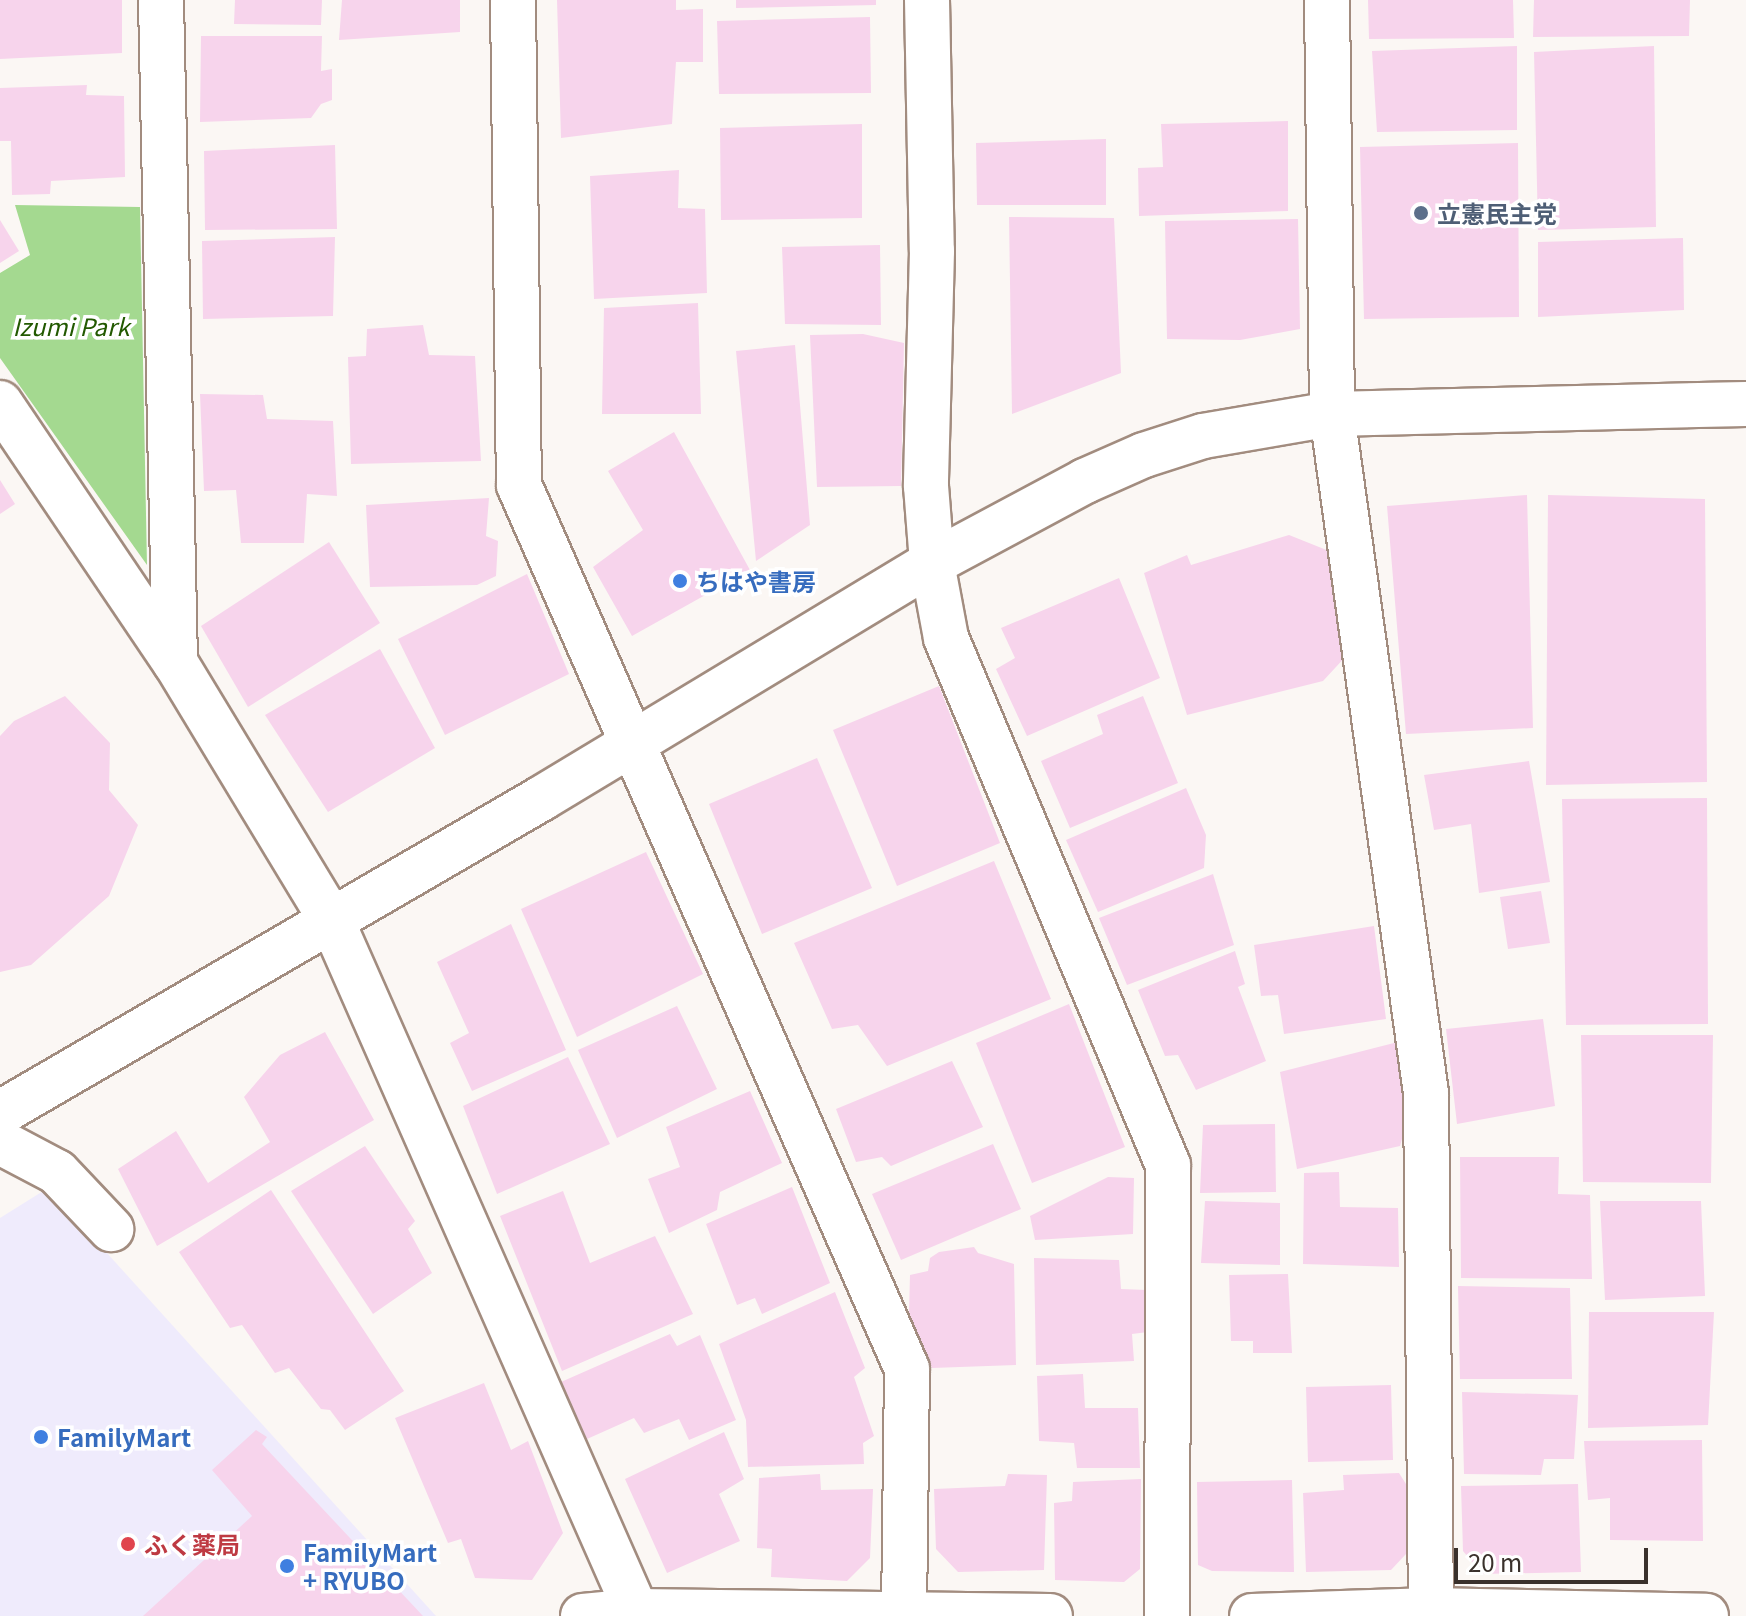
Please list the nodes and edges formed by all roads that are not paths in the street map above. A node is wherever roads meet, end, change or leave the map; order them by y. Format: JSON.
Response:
{"nodes":[{"id":1,"x":161,"y":0,"type":"edge"},
{"id":2,"x":513,"y":0,"type":"edge"},
{"id":3,"x":927,"y":0,"type":"edge"},
{"id":4,"x":1327,"y":0,"type":"edge"},
{"id":5,"x":0,"y":403,"type":"edge"},
{"id":6,"x":1746,"y":404,"type":"edge"},
{"id":7,"x":1332,"y":414,"type":"junction"},
{"id":8,"x":932,"y":563,"type":"junction"},
{"id":9,"x":175,"y":662,"type":"junction"},
{"id":10,"x":633,"y":744,"type":"junction"},
{"id":11,"x":332,"y":921,"type":"junction"},
{"id":12,"x":0,"y":1113,"type":"edge"},
{"id":13,"x":0,"y":1142,"type":"edge"},
{"id":14,"x":111,"y":1229,"type":"dead end"},
{"id":15,"x":636,"y":1611,"type":"junction"},
{"id":16,"x":1431,"y":1613,"type":"edge"},
{"id":17,"x":905,"y":1614,"type":"edge"},
{"id":18,"x":583,"y":1616,"type":"edge"},
{"id":19,"x":1050,"y":1616,"type":"edge"},
{"id":20,"x":1167,"y":1616,"type":"edge"},
{"id":21,"x":1252,"y":1616,"type":"edge"},
{"id":22,"x":1706,"y":1616,"type":"edge"}],
"edges":[{"from":1,"to":9,"type":"street"},
{"from":2,"to":10,"type":"street"},
{"from":3,"to":8,"type":"street"},
{"from":4,"to":7,"type":"street"},
{"from":5,"to":9,"type":"street"},
{"from":6,"to":7,"type":"street"},
{"from":7,"to":8,"type":"street"},
{"from":7,"to":16,"type":"street"},
{"from":8,"to":10,"type":"street"},
{"from":8,"to":20,"type":"street"},
{"from":9,"to":11,"type":"street"},
{"from":10,"to":11,"type":"street"},
{"from":10,"to":17,"type":"street"},
{"from":11,"to":12,"type":"street"},
{"from":11,"to":15,"type":"street"},
{"from":13,"to":14,"type":"street"},
{"from":15,"to":17,"type":"street"},
{"from":15,"to":18,"type":"street"},
{"from":16,"to":21,"type":"street"},
{"from":16,"to":22,"type":"street"},
{"from":17,"to":19,"type":"street"}]}
